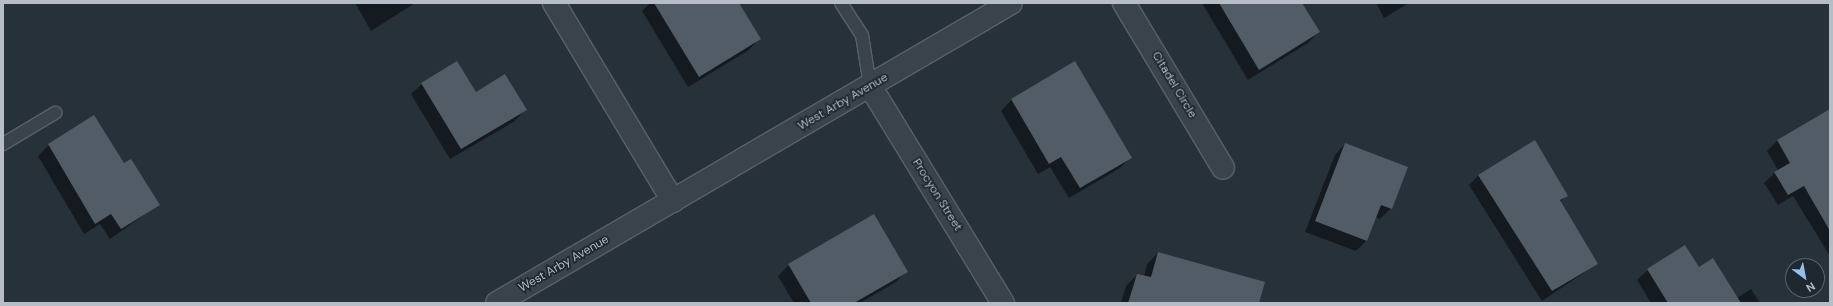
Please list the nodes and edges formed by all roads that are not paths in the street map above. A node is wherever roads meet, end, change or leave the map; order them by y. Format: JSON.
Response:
{"nodes":[{"id":1,"x":554,"y":3,"type":"edge"},
{"id":2,"x":841,"y":3,"type":"edge"},
{"id":3,"x":1011,"y":3,"type":"edge"},
{"id":4,"x":1124,"y":3,"type":"edge"},
{"id":5,"x":870,"y":86,"type":"junction"},
{"id":6,"x":55,"y":113,"type":"dead end"},
{"id":7,"x":3,"y":144,"type":"edge"},
{"id":8,"x":1223,"y":168,"type":"dead end"},
{"id":9,"x":673,"y":200,"type":"junction"},
{"id":10,"x":497,"y":303,"type":"edge"},
{"id":11,"x":1004,"y":303,"type":"edge"}],
"edges":[{"from":1,"to":9,"type":"street"},
{"from":2,"to":5,"type":"lane"},
{"from":3,"to":5,"type":"street","name":"West Arby Avenue"},
{"from":4,"to":8,"type":"street","name":"Citadel Circle"},
{"from":5,"to":9,"type":"street","name":"West Arby Avenue"},
{"from":5,"to":11,"type":"street","name":"Procyon Street"},
{"from":6,"to":7,"type":"lane"},
{"from":9,"to":10,"type":"street","name":"West Arby Avenue"}]}
